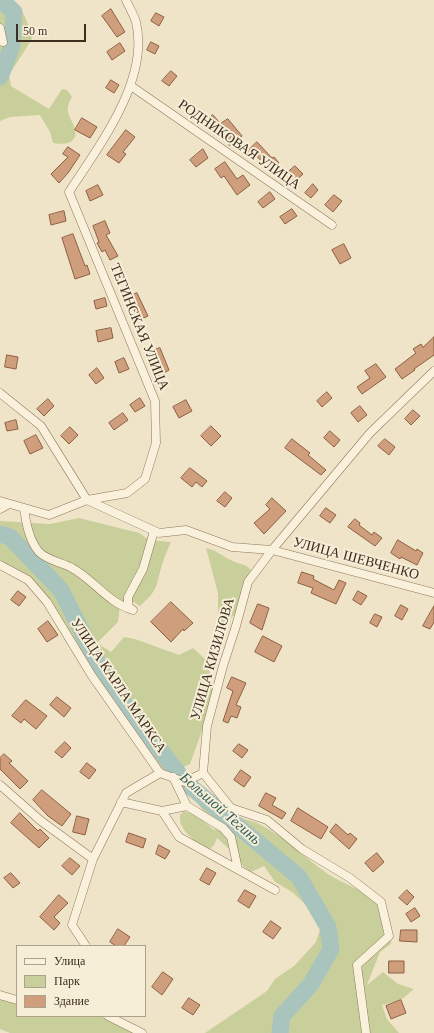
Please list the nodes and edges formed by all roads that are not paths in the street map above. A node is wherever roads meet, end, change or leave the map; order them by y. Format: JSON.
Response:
{"nodes":[{"id":1,"x":126,"y":0,"type":"edge"},
{"id":2,"x":0,"y":28,"type":"edge"},
{"id":3,"x":4,"y":42,"type":"dead end"},
{"id":4,"x":131,"y":86,"type":"junction"},
{"id":5,"x":332,"y":225,"type":"dead end"},
{"id":6,"x":434,"y":372,"type":"edge"},
{"id":7,"x":0,"y":393,"type":"edge"},
{"id":8,"x":87,"y":500,"type":"junction"},
{"id":9,"x":0,"y":501,"type":"edge"},
{"id":10,"x":9,"y":504,"type":"junction"},
{"id":11,"x":24,"y":508,"type":"junction"},
{"id":12,"x":0,"y":509,"type":"edge"},
{"id":13,"x":154,"y":531,"type":"junction"},
{"id":14,"x":272,"y":550,"type":"junction"},
{"id":15,"x":0,"y":565,"type":"edge"},
{"id":16,"x":434,"y":593,"type":"edge"},
{"id":17,"x":160,"y":773,"type":"junction"},
{"id":18,"x":203,"y":774,"type":"junction"},
{"id":19,"x":173,"y":777,"type":"junction"},
{"id":20,"x":0,"y":785,"type":"edge"},
{"id":21,"x":121,"y":802,"type":"junction"},
{"id":22,"x":187,"y":806,"type":"junction"},
{"id":23,"x":162,"y":811,"type":"junction"},
{"id":24,"x":93,"y":859,"type":"junction"},
{"id":25,"x":238,"y":869,"type":"junction"},
{"id":26,"x":276,"y":890,"type":"dead end"},
{"id":27,"x":85,"y":945,"type":"edge"},
{"id":28,"x":0,"y":995,"type":"edge"},
{"id":29,"x":16,"y":1000,"type":"edge"},
{"id":30,"x":110,"y":1017,"type":"edge"},
{"id":31,"x":142,"y":1033,"type":"edge"},
{"id":32,"x":366,"y":1033,"type":"edge"}],
"edges":[{"from":1,"to":4,"type":"street","name":"ТЕГИНСКАЯ УЛИЦА"},
{"from":2,"to":3,"type":"street"},
{"from":4,"to":5,"type":"street","name":"РОДНИКОВАЯ УЛИЦА"},
{"from":4,"to":8,"type":"street","name":"ТЕГИНСКАЯ УЛИЦА"},
{"from":6,"to":14,"type":"street","name":"УЛИЦА КИЗИЛОВА"},
{"from":7,"to":8,"type":"street"},
{"from":8,"to":11,"type":"street"},
{"from":8,"to":13,"type":"street"},
{"from":9,"to":10,"type":"street"},
{"from":10,"to":11,"type":"street"},
{"from":10,"to":12,"type":"street"},
{"from":11,"to":13,"type":"street"},
{"from":13,"to":14,"type":"street"},
{"from":14,"to":16,"type":"street","name":"УЛИЦА ШЕВЧЕНКО"},
{"from":14,"to":18,"type":"street","name":"УЛИЦА КИЗИЛОВА"},
{"from":15,"to":17,"type":"street","name":"УЛИЦА КАРЛА МАРКСА"},
{"from":17,"to":19,"type":"street"},
{"from":17,"to":21,"type":"street","name":"УЛИЦА КАРЛА МАРКСА"},
{"from":18,"to":19,"type":"street"},
{"from":18,"to":32,"type":"street"},
{"from":19,"to":22,"type":"street"},
{"from":20,"to":24,"type":"street"},
{"from":21,"to":23,"type":"street"},
{"from":21,"to":24,"type":"street","name":"УЛИЦА КАРЛА МАРКСА"},
{"from":22,"to":23,"type":"street"},
{"from":22,"to":25,"type":"street"},
{"from":23,"to":25,"type":"street"},
{"from":24,"to":27,"type":"street","name":"УЛИЦА КАРЛА МАРКСА"},
{"from":25,"to":26,"type":"street"},
{"from":28,"to":29,"type":"street"},
{"from":30,"to":31,"type":"street"}]}
